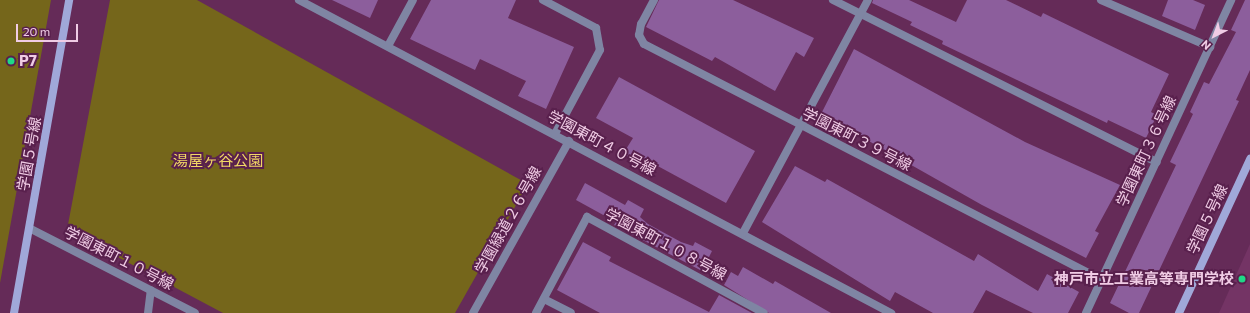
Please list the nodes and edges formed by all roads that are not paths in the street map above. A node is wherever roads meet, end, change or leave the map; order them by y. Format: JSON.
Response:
{"nodes":[{"id":1,"x":69,"y":0,"type":"edge"},
{"id":2,"x":299,"y":0,"type":"edge"},
{"id":3,"x":413,"y":0,"type":"edge"},
{"id":4,"x":543,"y":0,"type":"edge"},
{"id":5,"x":654,"y":0,"type":"edge"},
{"id":6,"x":833,"y":0,"type":"edge"},
{"id":7,"x":868,"y":0,"type":"edge"},
{"id":8,"x":1100,"y":0,"type":"edge"},
{"id":9,"x":1231,"y":0,"type":"edge"},
{"id":10,"x":861,"y":14,"type":"junction"},
{"id":11,"x":388,"y":46,"type":"junction"},
{"id":12,"x":1210,"y":47,"type":"junction"},
{"id":13,"x":800,"y":126,"type":"junction"},
{"id":14,"x":556,"y":134,"type":"junction"},
{"id":15,"x":569,"y":141,"type":"junction"},
{"id":16,"x":1250,"y":159,"type":"edge"},
{"id":17,"x":1156,"y":162,"type":"junction"},
{"id":18,"x":31,"y":228,"type":"junction"},
{"id":19,"x":743,"y":233,"type":"junction"},
{"id":20,"x":1102,"y":280,"type":"junction"},
{"id":21,"x":151,"y":290,"type":"junction"},
{"id":22,"x":544,"y":299,"type":"junction"},
{"id":23,"x":14,"y":313,"type":"edge"},
{"id":24,"x":148,"y":313,"type":"edge"},
{"id":25,"x":195,"y":313,"type":"edge"},
{"id":26,"x":472,"y":313,"type":"edge"},
{"id":27,"x":536,"y":313,"type":"edge"},
{"id":28,"x":571,"y":313,"type":"edge"},
{"id":29,"x":764,"y":313,"type":"edge"},
{"id":30,"x":891,"y":313,"type":"edge"},
{"id":31,"x":1086,"y":313,"type":"edge"},
{"id":32,"x":1179,"y":313,"type":"edge"}],
"edges":[{"from":1,"to":18,"type":"street","name":"学園５号線"},
{"from":2,"to":11,"type":"street","name":"学園東町４０号線"},
{"from":3,"to":11,"type":"street"},
{"from":4,"to":14,"type":"street"},
{"from":5,"to":13,"type":"street","name":"学園東町３９号線"},
{"from":6,"to":10,"type":"street"},
{"from":7,"to":10,"type":"street"},
{"from":8,"to":12,"type":"street"},
{"from":9,"to":12,"type":"street","name":"学園東町３６号線"},
{"from":10,"to":13,"type":"street"},
{"from":10,"to":17,"type":"street"},
{"from":11,"to":14,"type":"street","name":"学園東町４０号線"},
{"from":12,"to":17,"type":"street","name":"学園東町３６号線"},
{"from":13,"to":19,"type":"street"},
{"from":13,"to":20,"type":"street","name":"学園東町３９号線"},
{"from":14,"to":15,"type":"street","name":"学園東町４０号線"},
{"from":15,"to":19,"type":"street","name":"学園東町４０号線"},
{"from":15,"to":26,"type":"street","name":"学園緑道２６号線"},
{"from":16,"to":32,"type":"street","name":"学園５号線"},
{"from":17,"to":20,"type":"street","name":"学園東町３６号線"},
{"from":18,"to":21,"type":"street","name":"学園東町１０号線"},
{"from":18,"to":23,"type":"street","name":"学園５号線"},
{"from":19,"to":30,"type":"street","name":"学園東町４０号線"},
{"from":20,"to":31,"type":"street","name":"学園東町３６号線"},
{"from":21,"to":24,"type":"street"},
{"from":21,"to":25,"type":"street","name":"学園東町１０号線"},
{"from":22,"to":27,"type":"street","name":"学園東町１０８号線"},
{"from":22,"to":28,"type":"street"},
{"from":22,"to":29,"type":"street","name":"学園東町１０８号線"}]}
